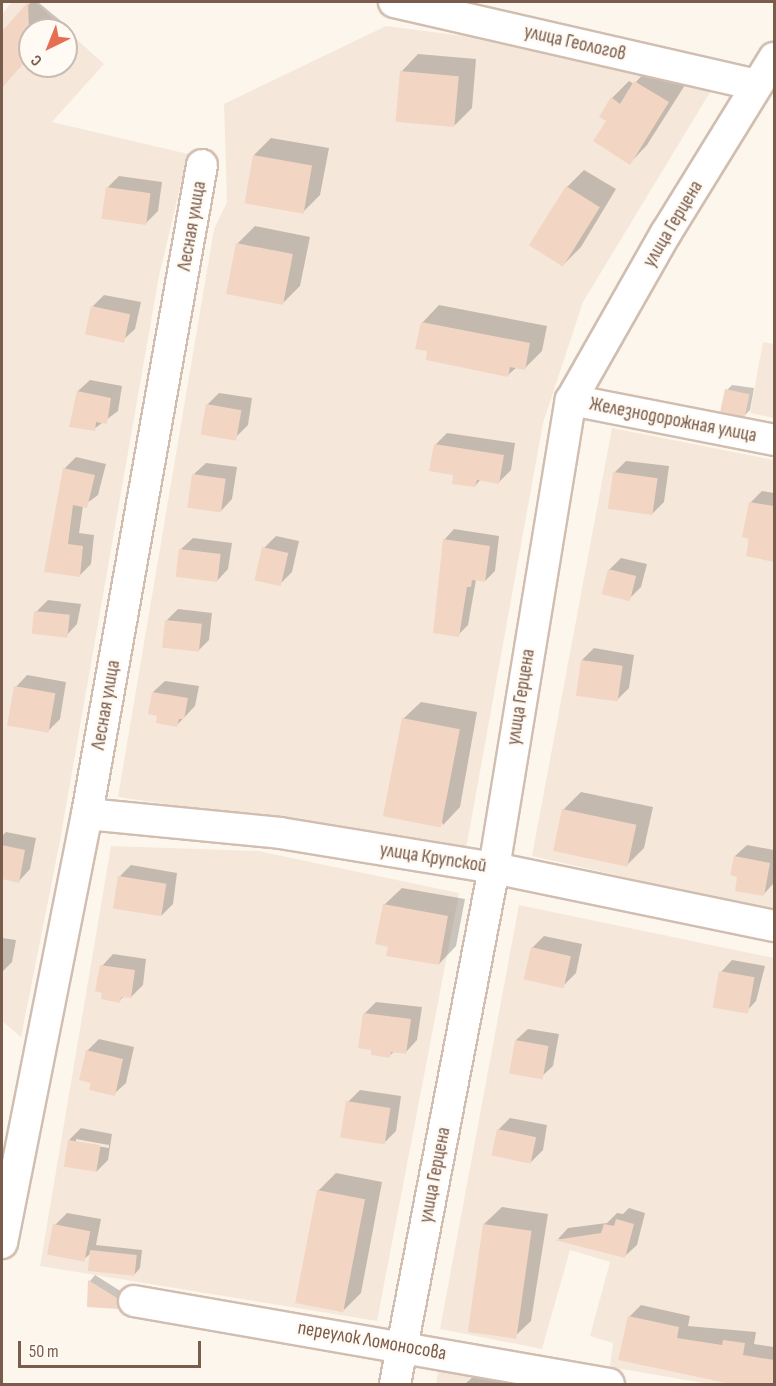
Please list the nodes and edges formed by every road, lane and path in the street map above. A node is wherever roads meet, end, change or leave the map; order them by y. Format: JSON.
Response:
{"nodes":[{"id":1,"x":394,"y":2,"type":"edge"},
{"id":2,"x":774,"y":57,"type":"edge"},
{"id":3,"x":756,"y":85,"type":"junction"},
{"id":4,"x":202,"y":165,"type":"dead end"},
{"id":5,"x":571,"y":400,"type":"junction"},
{"id":6,"x":774,"y":440,"type":"edge"},
{"id":7,"x":87,"y":814,"type":"junction"},
{"id":8,"x":494,"y":868,"type":"junction"},
{"id":9,"x":774,"y":926,"type":"edge"},
{"id":10,"x":2,"y":1243,"type":"edge"},
{"id":11,"x":134,"y":1301,"type":"dead end"},
{"id":12,"x":403,"y":1345,"type":"junction"},
{"id":13,"x":395,"y":1384,"type":"edge"},
{"id":14,"x":609,"y":1384,"type":"edge"}],
"edges":[{"from":1,"to":3,"type":"street","name":"улица Геологов"},
{"from":2,"to":3,"type":"street","name":"улица Герцена"},
{"from":3,"to":5,"type":"street","name":"улица Герцена"},
{"from":4,"to":7,"type":"street","name":"Лесная улица"},
{"from":5,"to":6,"type":"street","name":"Железнодорожная улица"},
{"from":5,"to":8,"type":"street","name":"улица Герцена"},
{"from":7,"to":8,"type":"street","name":"улица Крупской"},
{"from":7,"to":10,"type":"street","name":"Лесная улица"},
{"from":8,"to":9,"type":"street","name":"улица Крупской"},
{"from":8,"to":12,"type":"street","name":"улица Герцена"},
{"from":11,"to":12,"type":"street","name":"переулок Ломоносова"},
{"from":12,"to":13,"type":"street","name":"улица Герцена"},
{"from":12,"to":14,"type":"street","name":"переулок Ломоносова"}]}
